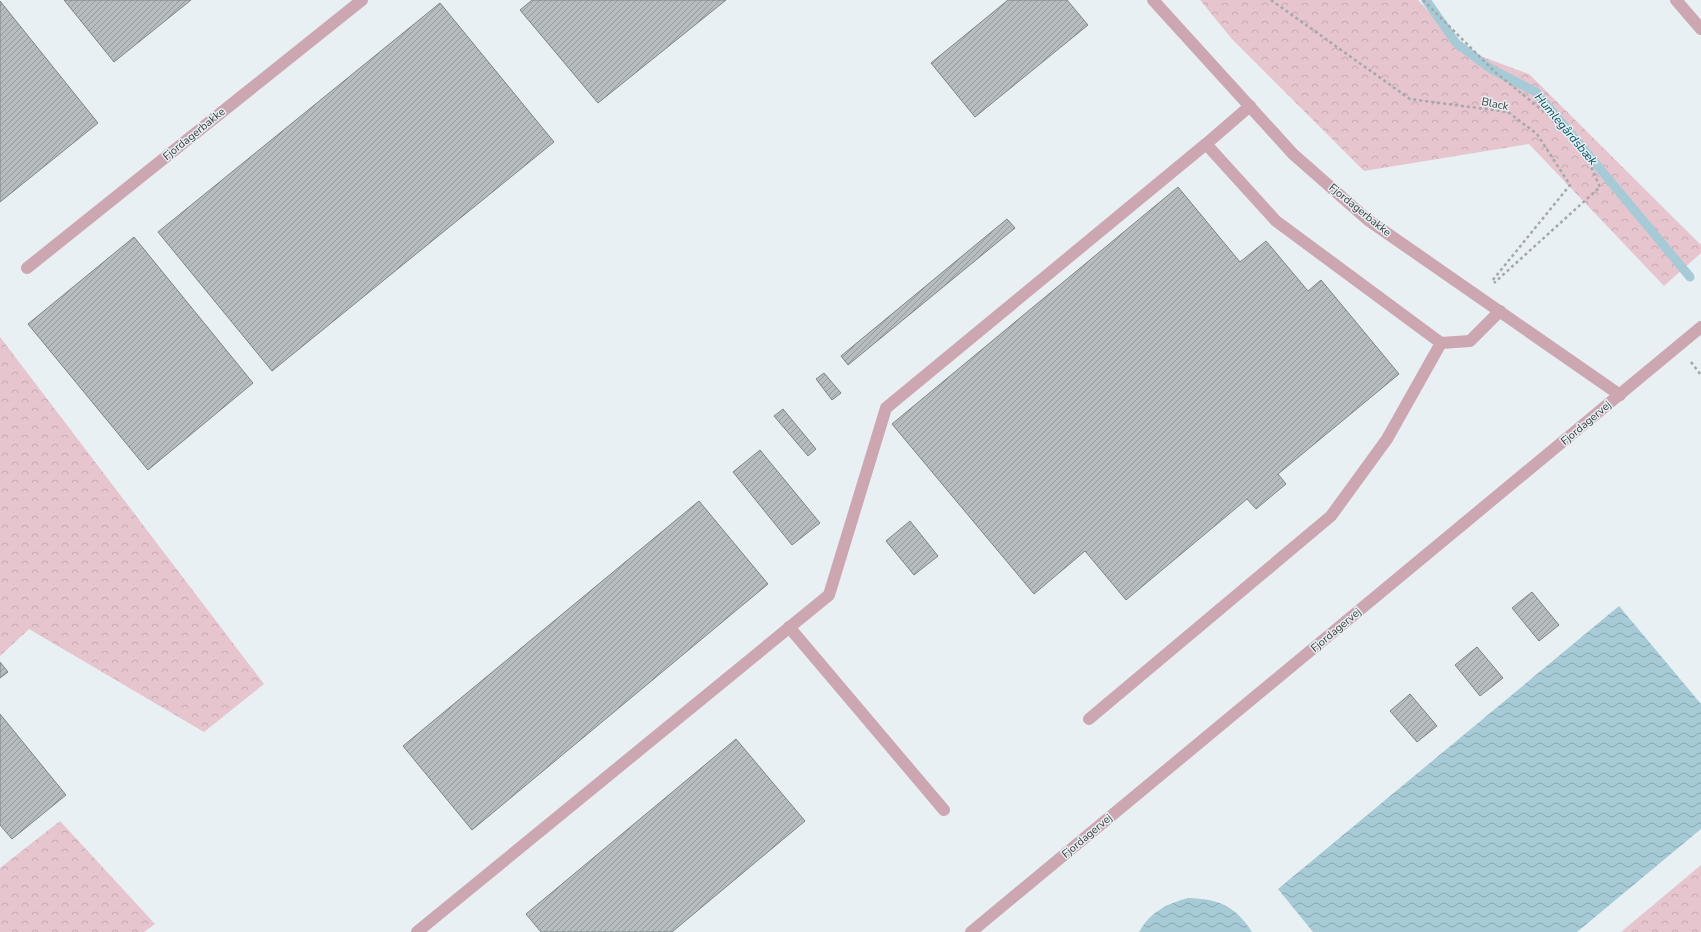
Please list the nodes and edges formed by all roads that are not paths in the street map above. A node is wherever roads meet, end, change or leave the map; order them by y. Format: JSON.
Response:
{"nodes":[{"id":1,"x":362,"y":0,"type":"edge"},
{"id":2,"x":1153,"y":0,"type":"edge"},
{"id":3,"x":1676,"y":0,"type":"edge"},
{"id":4,"x":1701,"y":29,"type":"edge"},
{"id":5,"x":1250,"y":106,"type":"junction"},
{"id":6,"x":1206,"y":144,"type":"junction"},
{"id":7,"x":27,"y":268,"type":"dead end"},
{"id":8,"x":1500,"y":311,"type":"junction"},
{"id":9,"x":1701,"y":327,"type":"edge"},
{"id":10,"x":1441,"y":343,"type":"junction"},
{"id":11,"x":1620,"y":394,"type":"junction"},
{"id":12,"x":789,"y":628,"type":"junction"},
{"id":13,"x":1089,"y":719,"type":"dead end"},
{"id":14,"x":944,"y":810,"type":"dead end"},
{"id":15,"x":417,"y":932,"type":"edge"},
{"id":16,"x":971,"y":932,"type":"edge"}],
"edges":[{"from":1,"to":7,"type":"street","name":"Fjordagerbakke"},
{"from":2,"to":5,"type":"street","name":"Fjordagerbakke"},
{"from":3,"to":4,"type":"street"},
{"from":5,"to":6,"type":"street"},
{"from":5,"to":8,"type":"street","name":"Fjordagerbakke"},
{"from":6,"to":10,"type":"street"},
{"from":6,"to":12,"type":"street"},
{"from":8,"to":10,"type":"street"},
{"from":8,"to":11,"type":"street","name":"Fjordagerbakke"},
{"from":9,"to":11,"type":"street","name":"Fjordagervej"},
{"from":10,"to":13,"type":"street"},
{"from":11,"to":16,"type":"street","name":"Fjordagervej"},
{"from":12,"to":14,"type":"street"},
{"from":12,"to":15,"type":"street"}]}
